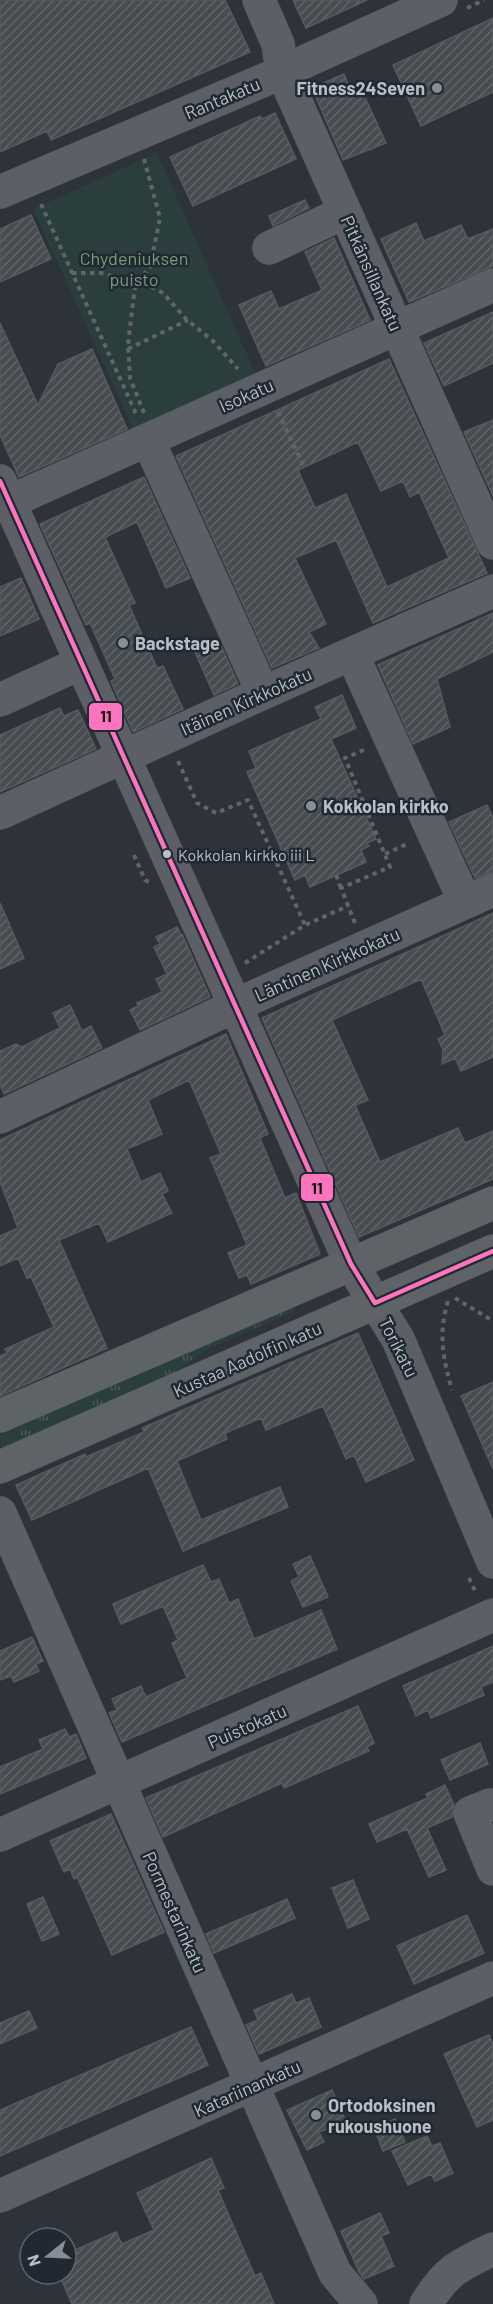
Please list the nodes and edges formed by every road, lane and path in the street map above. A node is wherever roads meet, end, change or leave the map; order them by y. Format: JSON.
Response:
{"nodes":[{"id":1,"x":259,"y":0,"type":"edge"},
{"id":2,"x":441,"y":0,"type":"edge"},
{"id":3,"x":282,"y":71,"type":"junction"},
{"id":4,"x":143,"y":159,"type":"dead end"},
{"id":5,"x":0,"y":192,"type":"edge"},
{"id":6,"x":40,"y":200,"type":"dead end"},
{"id":7,"x":345,"y":212,"type":"junction"},
{"id":8,"x":269,"y":248,"type":"dead end"},
{"id":9,"x":72,"y":273,"type":"junction"},
{"id":10,"x":136,"y":284,"type":"junction"},
{"id":11,"x":493,"y":285,"type":"edge"},
{"id":12,"x":188,"y":321,"type":"junction"},
{"id":13,"x":397,"y":328,"type":"junction"},
{"id":14,"x":128,"y":349,"type":"junction"},
{"id":15,"x":254,"y":381,"type":"junction"},
{"id":16,"x":147,"y":430,"type":"junction"},
{"id":17,"x":303,"y":467,"type":"dead end"},
{"id":18,"x":3,"y":496,"type":"edge"},
{"id":19,"x":493,"y":543,"type":"edge"},
{"id":20,"x":493,"y":591,"type":"edge"},
{"id":21,"x":352,"y":654,"type":"junction"},
{"id":22,"x":81,"y":663,"type":"junction"},
{"id":23,"x":263,"y":693,"type":"junction"},
{"id":24,"x":0,"y":700,"type":"edge"},
{"id":25,"x":391,"y":739,"type":"junction"},
{"id":26,"x":173,"y":751,"type":"dead end"},
{"id":27,"x":124,"y":757,"type":"junction"},
{"id":28,"x":0,"y":813,"type":"edge"},
{"id":29,"x":336,"y":875,"type":"dead end"},
{"id":30,"x":341,"y":888,"type":"junction"},
{"id":31,"x":479,"y":896,"type":"edge"},
{"id":32,"x":348,"y":906,"type":"junction"},
{"id":33,"x":305,"y":925,"type":"junction"},
{"id":34,"x":356,"y":925,"type":"dead end"},
{"id":35,"x":239,"y":967,"type":"dead end"},
{"id":36,"x":236,"y":1006,"type":"junction"},
{"id":37,"x":0,"y":1117,"type":"edge"},
{"id":38,"x":493,"y":1203,"type":"edge"},
{"id":39,"x":493,"y":1251,"type":"edge"},
{"id":40,"x":351,"y":1264,"type":"junction"},
{"id":41,"x":375,"y":1303,"type":"junction"},
{"id":42,"x":493,"y":1321,"type":"edge"},
{"id":43,"x":454,"y":1396,"type":"dead end"},
{"id":44,"x":0,"y":1416,"type":"edge"},
{"id":45,"x":0,"y":1467,"type":"edge"},
{"id":46,"x":0,"y":1513,"type":"edge"},
{"id":47,"x":493,"y":1562,"type":"edge"},
{"id":48,"x":493,"y":1615,"type":"edge"},
{"id":49,"x":119,"y":1783,"type":"junction"},
{"id":50,"x":490,"y":1805,"type":"dead end"},
{"id":51,"x":0,"y":1834,"type":"edge"},
{"id":52,"x":493,"y":1869,"type":"edge"},
{"id":53,"x":493,"y":1978,"type":"edge"},
{"id":54,"x":252,"y":2086,"type":"junction"},
{"id":55,"x":0,"y":2196,"type":"edge"},
{"id":56,"x":493,"y":2248,"type":"edge"},
{"id":57,"x":361,"y":2304,"type":"edge"},
{"id":58,"x":426,"y":2304,"type":"edge"}],
"edges":[{"from":1,"to":3,"type":"street","name":"Pitkänsillankatu"},
{"from":2,"to":3,"type":"street","name":"Rantakatu"},
{"from":3,"to":5,"type":"street","name":"Rantakatu"},
{"from":3,"to":7,"type":"street","name":"Pitkänsillankatu"},
{"from":4,"to":10,"type":"path"},
{"from":6,"to":9,"type":"path"},
{"from":7,"to":8,"type":"street"},
{"from":7,"to":13,"type":"street","name":"Pitkänsillankatu"},
{"from":9,"to":10,"type":"path"},
{"from":9,"to":16,"type":"path"},
{"from":10,"to":12,"type":"path"},
{"from":10,"to":14,"type":"path"},
{"from":11,"to":13,"type":"street","name":"Isokatu"},
{"from":12,"to":14,"type":"path"},
{"from":12,"to":15,"type":"path"},
{"from":13,"to":15,"type":"street","name":"Isokatu"},
{"from":13,"to":19,"type":"street","name":"Pitkänsillankatu"},
{"from":14,"to":16,"type":"path"},
{"from":15,"to":16,"type":"street","name":"Isokatu"},
{"from":15,"to":17,"type":"path"},
{"from":16,"to":18,"type":"street","name":"Isokatu"},
{"from":16,"to":23,"type":"street"},
{"from":18,"to":22,"type":"street","name":"Torikatu"},
{"from":20,"to":21,"type":"street","name":"Itäinen Kirkkokatu"},
{"from":21,"to":23,"type":"street","name":"Itäinen Kirkkokatu"},
{"from":21,"to":25,"type":"street"},
{"from":22,"to":24,"type":"street"},
{"from":22,"to":27,"type":"street","name":"Torikatu"},
{"from":23,"to":27,"type":"street","name":"Itäinen Kirkkokatu"},
{"from":25,"to":30,"type":"path"},
{"from":25,"to":31,"type":"street"},
{"from":26,"to":33,"type":"path"},
{"from":27,"to":28,"type":"street","name":"Itäinen Kirkkokatu"},
{"from":27,"to":36,"type":"street","name":"Torikatu"},
{"from":29,"to":30,"type":"path"},
{"from":30,"to":32,"type":"path"},
{"from":31,"to":36,"type":"street","name":"Läntinen Kirkkokatu"},
{"from":32,"to":33,"type":"path"},
{"from":32,"to":34,"type":"path"},
{"from":33,"to":35,"type":"path"},
{"from":36,"to":37,"type":"street","name":"Läntinen Kirkkokatu"},
{"from":36,"to":40,"type":"street","name":"Torikatu"},
{"from":38,"to":40,"type":"main road"},
{"from":39,"to":41,"type":"main road","name":"Kustaa Aadolfin katu"},
{"from":40,"to":41,"type":"street","name":"Torikatu"},
{"from":40,"to":44,"type":"main road"},
{"from":41,"to":45,"type":"main road","name":"Kustaa Aadolfin katu"},
{"from":41,"to":47,"type":"street","name":"Torikatu"},
{"from":42,"to":43,"type":"path"},
{"from":46,"to":49,"type":"street","name":"Pormestarinkatu"},
{"from":48,"to":49,"type":"street","name":"Puistokatu"},
{"from":49,"to":51,"type":"street","name":"Puistokatu"},
{"from":49,"to":54,"type":"street","name":"Pormestarinkatu"},
{"from":50,"to":52,"type":"street"},
{"from":53,"to":54,"type":"street","name":"Katariinankatu"},
{"from":54,"to":55,"type":"street","name":"Katariinankatu"},
{"from":54,"to":57,"type":"street","name":"Pormestarinkatu"},
{"from":56,"to":58,"type":"street"}]}
